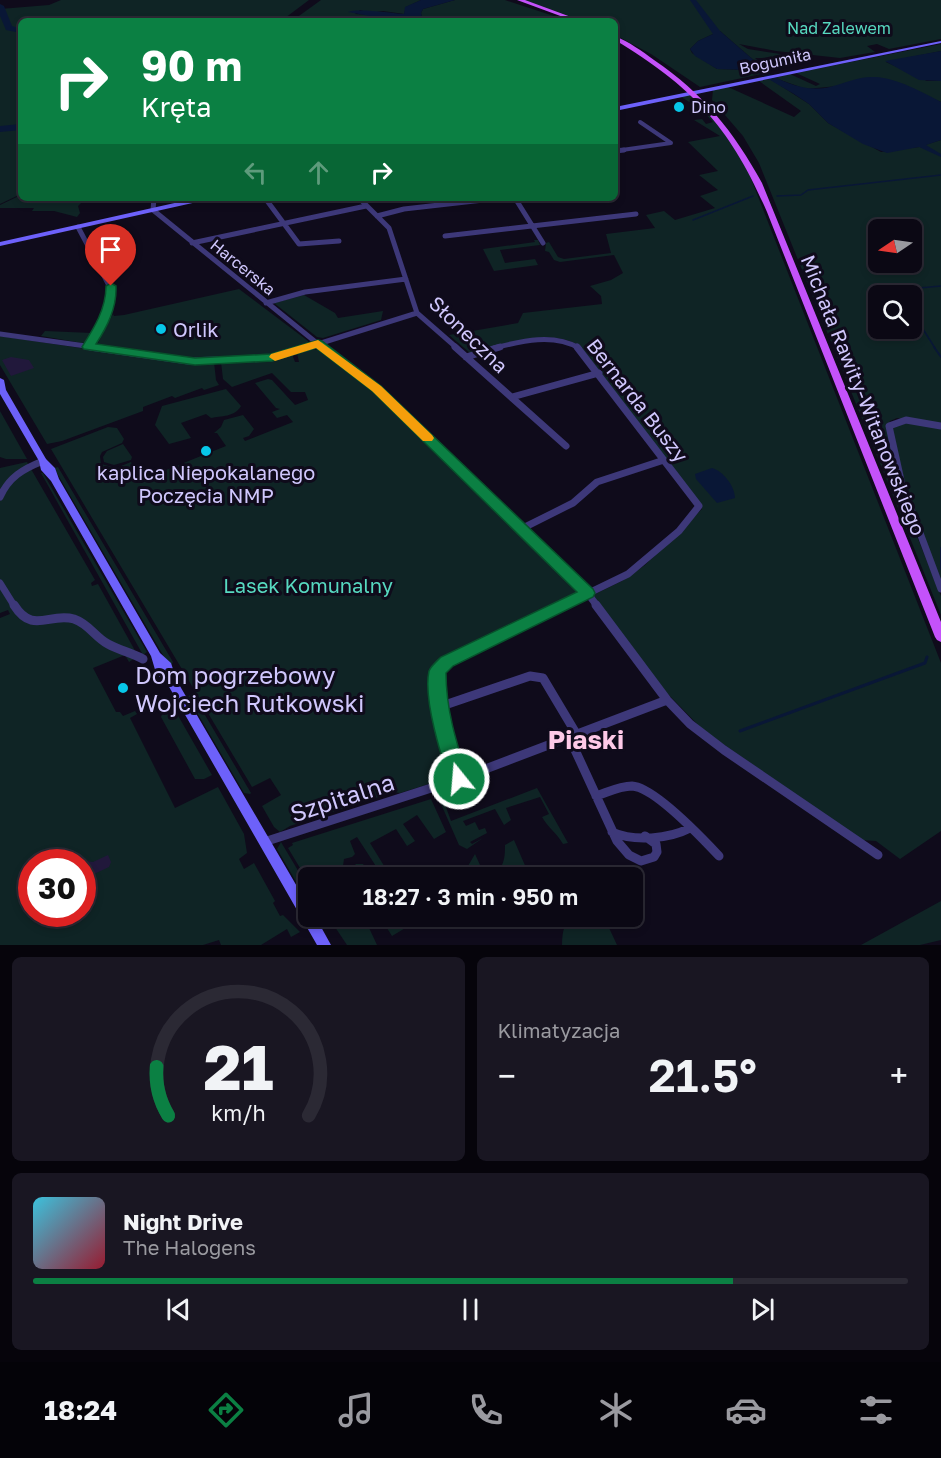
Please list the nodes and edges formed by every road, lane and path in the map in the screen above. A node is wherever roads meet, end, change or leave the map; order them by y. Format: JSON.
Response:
{"nodes":[{"id":1,"x":520,"y":0,"type":"edge"},
{"id":2,"x":571,"y":18,"type":"edge"},
{"id":3,"x":618,"y":39,"type":"edge"},
{"id":4,"x":941,"y":42,"type":"edge"},
{"id":5,"x":697,"y":92,"type":"junction"},
{"id":6,"x":618,"y":108,"type":"edge"},
{"id":7,"x":640,"y":122,"type":"dead end"},
{"id":8,"x":618,"y":152,"type":"edge"},
{"id":9,"x":154,"y":201,"type":"edge"},
{"id":10,"x":193,"y":201,"type":"edge"},
{"id":11,"x":267,"y":201,"type":"edge"},
{"id":12,"x":362,"y":201,"type":"edge"},
{"id":13,"x":475,"y":201,"type":"edge"},
{"id":14,"x":517,"y":201,"type":"edge"},
{"id":15,"x":366,"y":206,"type":"junction"},
{"id":16,"x":153,"y":210,"type":"junction"},
{"id":17,"x":636,"y":214,"type":"dead end"},
{"id":18,"x":378,"y":216,"type":"junction"},
{"id":19,"x":284,"y":225,"type":"junction"},
{"id":20,"x":532,"y":226,"type":"junction"},
{"id":21,"x":78,"y":227,"type":"junction"},
{"id":22,"x":446,"y":236,"type":"dead end"},
{"id":23,"x":339,"y":241,"type":"dead end"},
{"id":24,"x":192,"y":243,"type":"junction"},
{"id":25,"x":543,"y":243,"type":"dead end"},
{"id":26,"x":0,"y":244,"type":"edge"},
{"id":27,"x":406,"y":279,"type":"junction"},
{"id":28,"x":266,"y":303,"type":"junction"},
{"id":29,"x":417,"y":313,"type":"junction"},
{"id":30,"x":0,"y":334,"type":"edge"},
{"id":31,"x":318,"y":344,"type":"junction"},
{"id":32,"x":88,"y":347,"type":"junction"},
{"id":33,"x":466,"y":357,"type":"junction"},
{"id":34,"x":599,"y":373,"type":"junction"},
{"id":35,"x":0,"y":380,"type":"edge"},
{"id":36,"x":1,"y":389,"type":"edge"},
{"id":37,"x":512,"y":397,"type":"junction"},
{"id":38,"x":941,"y":426,"type":"edge"},
{"id":39,"x":566,"y":446,"type":"dead end"},
{"id":40,"x":664,"y":460,"type":"junction"},
{"id":41,"x":43,"y":461,"type":"junction"},
{"id":42,"x":0,"y":497,"type":"edge"},
{"id":43,"x":521,"y":529,"type":"junction"},
{"id":44,"x":0,"y":583,"type":"edge"},
{"id":45,"x":941,"y":589,"type":"edge"},
{"id":46,"x":588,"y":593,"type":"junction"},
{"id":47,"x":941,"y":637,"type":"edge"},
{"id":48,"x":143,"y":659,"type":"dead end"},
{"id":49,"x":667,"y":700,"type":"junction"},
{"id":50,"x":439,"y":707,"type":"junction"},
{"id":51,"x":573,"y":737,"type":"junction"},
{"id":52,"x":459,"y":779,"type":"junction"},
{"id":53,"x":596,"y":796,"type":"junction"},
{"id":54,"x":690,"y":828,"type":"junction"},
{"id":55,"x":611,"y":832,"type":"junction"},
{"id":56,"x":645,"y":836,"type":"junction"},
{"id":57,"x":264,"y":842,"type":"junction"},
{"id":58,"x":878,"y":855,"type":"dead end"},
{"id":59,"x":719,"y":856,"type":"dead end"},
{"id":60,"x":324,"y":945,"type":"edge"}],
"edges":[{"from":1,"to":2,"type":"main road"},
{"from":3,"to":5,"type":"main road","name":"Michała Rawity-Witanowskiego"},
{"from":4,"to":5,"type":"street","name":"Bogumiła"},
{"from":5,"to":6,"type":"street","name":"Bogumiła"},
{"from":5,"to":47,"type":"main road","name":"Michała Rawity-Witanowskiego"},
{"from":7,"to":8,"type":"street"},
{"from":9,"to":16,"type":"street"},
{"from":10,"to":16,"type":"street"},
{"from":11,"to":19,"type":"street"},
{"from":12,"to":15,"type":"street","name":"Słoneczna"},
{"from":13,"to":18,"type":"street"},
{"from":14,"to":20,"type":"street"},
{"from":15,"to":18,"type":"street","name":"Słoneczna"},
{"from":15,"to":19,"type":"street"},
{"from":16,"to":21,"type":"street"},
{"from":16,"to":24,"type":"street","name":"Harcerska"},
{"from":17,"to":20,"type":"street"},
{"from":18,"to":27,"type":"street","name":"Słoneczna"},
{"from":19,"to":23,"type":"street"},
{"from":19,"to":24,"type":"street"},
{"from":20,"to":22,"type":"street"},
{"from":20,"to":25,"type":"street"},
{"from":21,"to":26,"type":"street"},
{"from":21,"to":32,"type":"street"},
{"from":24,"to":28,"type":"street","name":"Harcerska"},
{"from":27,"to":28,"type":"street"},
{"from":27,"to":29,"type":"street","name":"Słoneczna"},
{"from":28,"to":31,"type":"street","name":"Harcerska"},
{"from":29,"to":31,"type":"street"},
{"from":29,"to":33,"type":"street","name":"Słoneczna"},
{"from":30,"to":32,"type":"street"},
{"from":31,"to":32,"type":"street"},
{"from":31,"to":43,"type":"street","name":"Harcerska"},
{"from":33,"to":34,"type":"street","name":"Bernarda Buszy"},
{"from":33,"to":37,"type":"street","name":"Słoneczna"},
{"from":34,"to":37,"type":"street"},
{"from":34,"to":40,"type":"street","name":"Bernarda Buszy"},
{"from":35,"to":36,"type":"street"},
{"from":36,"to":41,"type":"street"},
{"from":37,"to":39,"type":"street","name":"Słoneczna"},
{"from":38,"to":45,"type":"street"},
{"from":40,"to":43,"type":"street"},
{"from":40,"to":46,"type":"street","name":"Bernarda Buszy"},
{"from":41,"to":42,"type":"street"},
{"from":41,"to":57,"type":"street"},
{"from":43,"to":46,"type":"street","name":"Harcerska"},
{"from":44,"to":48,"type":"street"},
{"from":46,"to":49,"type":"street","name":"Harcerska"},
{"from":46,"to":50,"type":"street"},
{"from":49,"to":51,"type":"street","name":"Szpitalna"},
{"from":49,"to":58,"type":"street","name":"Harcerska"},
{"from":50,"to":51,"type":"street"},
{"from":50,"to":52,"type":"street"},
{"from":51,"to":52,"type":"street","name":"Szpitalna"},
{"from":51,"to":53,"type":"street"},
{"from":52,"to":57,"type":"street","name":"Szpitalna"},
{"from":53,"to":54,"type":"street"},
{"from":53,"to":55,"type":"street"},
{"from":54,"to":56,"type":"street"},
{"from":54,"to":59,"type":"street"},
{"from":55,"to":56,"type":"street"},
{"from":55,"to":56,"type":"street"},
{"from":57,"to":60,"type":"street"}]}
